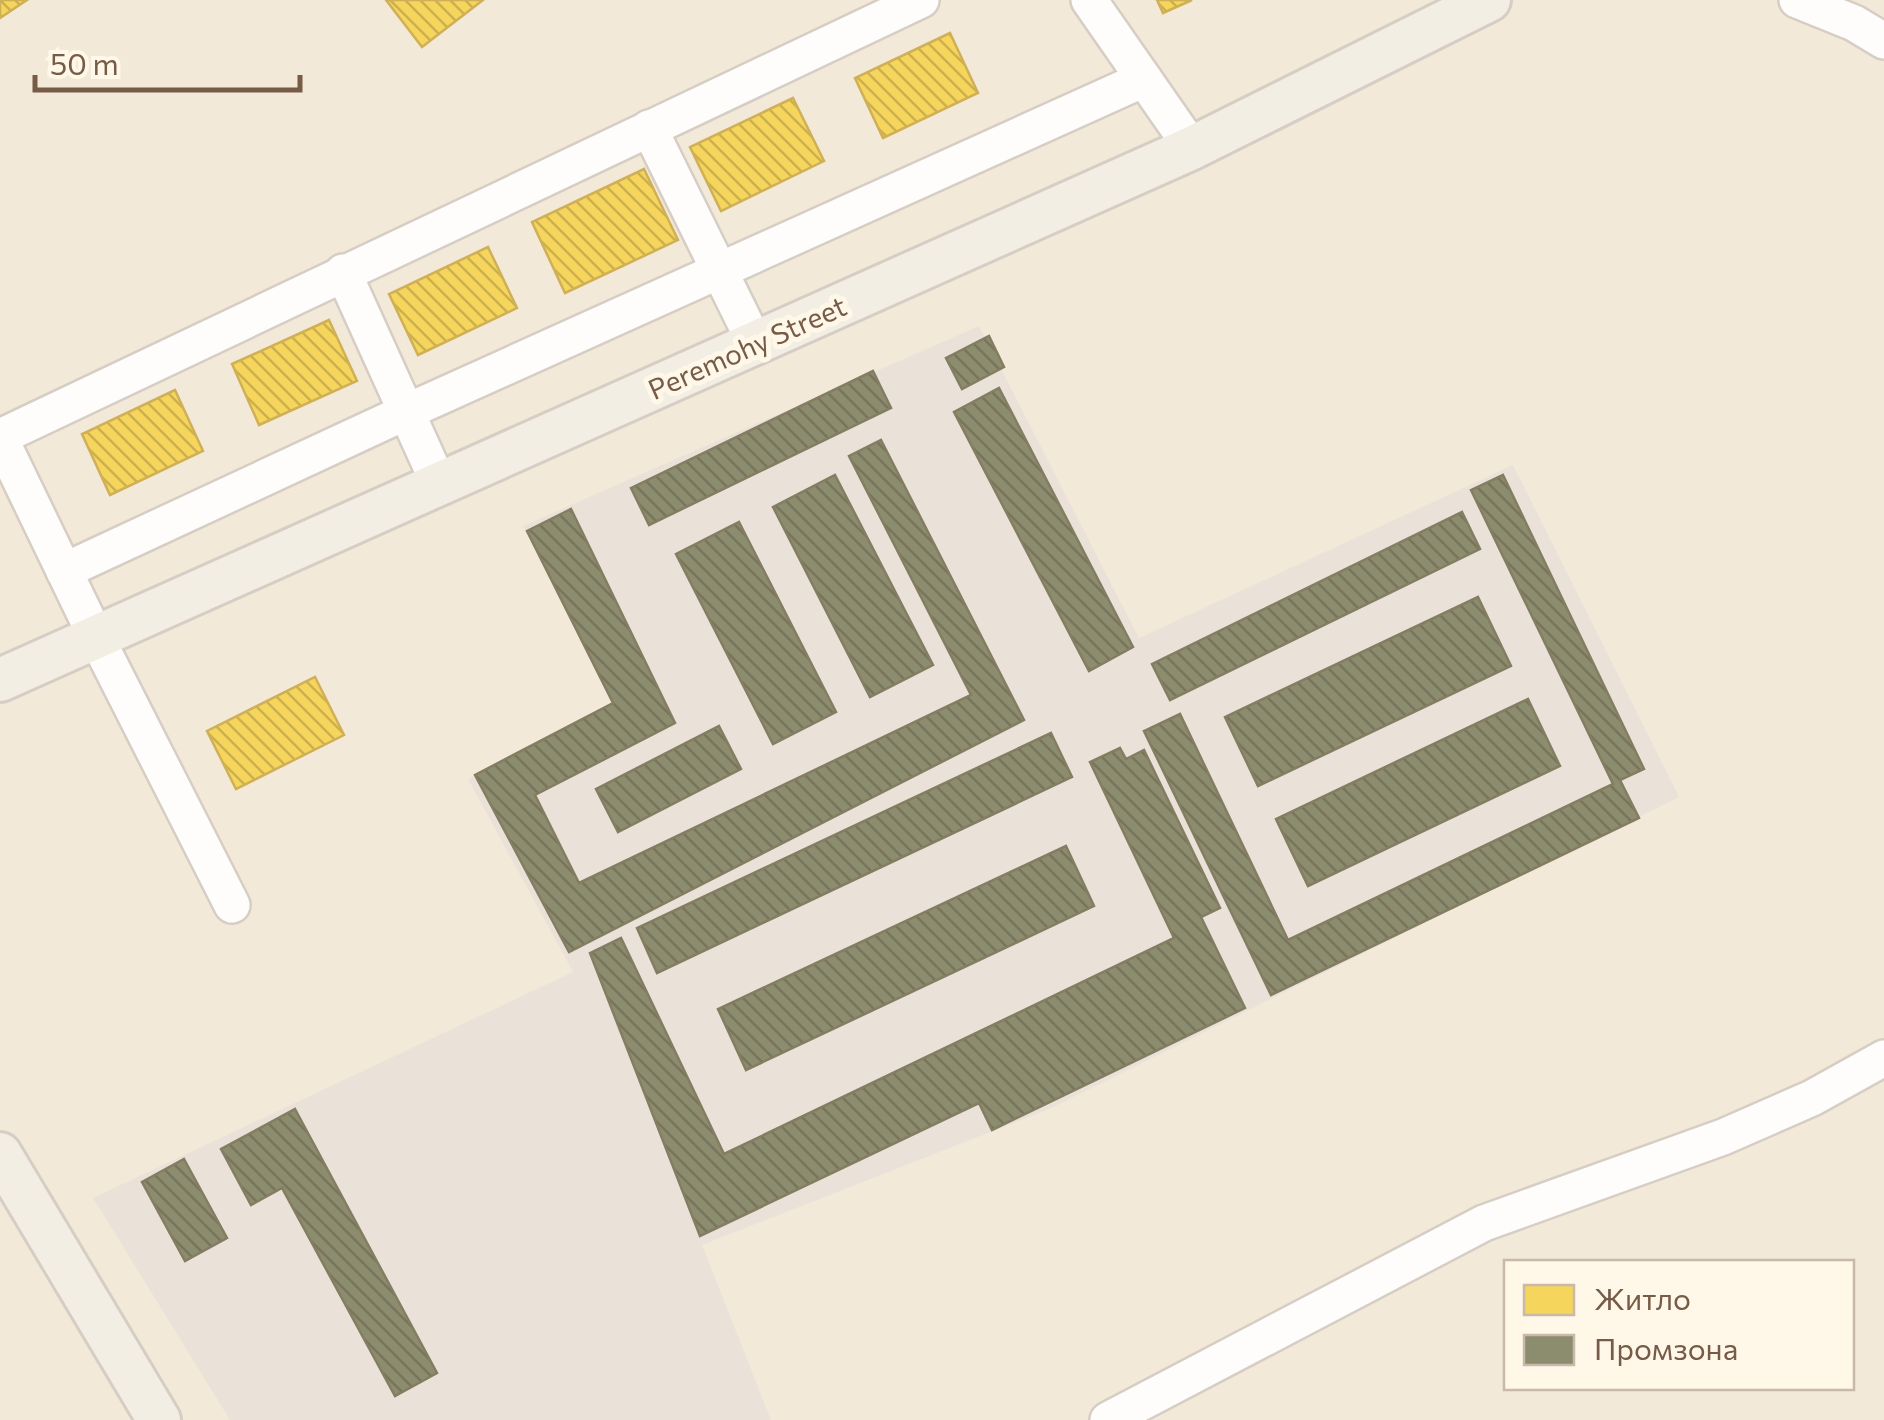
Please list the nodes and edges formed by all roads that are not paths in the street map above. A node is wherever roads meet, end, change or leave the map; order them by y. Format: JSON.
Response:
{"nodes":[{"id":1,"x":921,"y":0,"type":"edge"},
{"id":2,"x":1089,"y":0,"type":"edge"},
{"id":3,"x":1488,"y":0,"type":"edge"},
{"id":4,"x":1797,"y":0,"type":"edge"},
{"id":5,"x":1884,"y":41,"type":"edge"},
{"id":6,"x":1144,"y":79,"type":"junction"},
{"id":7,"x":650,"y":128,"type":"junction"},
{"id":8,"x":1192,"y":148,"type":"junction"},
{"id":9,"x":720,"y":270,"type":"junction"},
{"id":10,"x":343,"y":272,"type":"junction"},
{"id":11,"x":755,"y":343,"type":"junction"},
{"id":12,"x":406,"y":412,"type":"junction"},
{"id":13,"x":0,"y":438,"type":"edge"},
{"id":14,"x":439,"y":484,"type":"junction"},
{"id":15,"x":64,"y":571,"type":"junction"},
{"id":16,"x":96,"y":637,"type":"junction"},
{"id":17,"x":0,"y":680,"type":"edge"},
{"id":18,"x":232,"y":905,"type":"dead end"},
{"id":19,"x":1884,"y":1058,"type":"edge"},
{"id":20,"x":0,"y":1154,"type":"edge"},
{"id":21,"x":159,"y":1420,"type":"edge"},
{"id":22,"x":1108,"y":1420,"type":"edge"}],
"edges":[{"from":1,"to":7,"type":"street"},
{"from":2,"to":6,"type":"street"},
{"from":3,"to":8,"type":"main road","name":"Peremohy Street"},
{"from":4,"to":5,"type":"street"},
{"from":6,"to":8,"type":"street"},
{"from":6,"to":9,"type":"street"},
{"from":7,"to":9,"type":"street"},
{"from":7,"to":10,"type":"street"},
{"from":8,"to":11,"type":"main road","name":"Peremohy Street"},
{"from":9,"to":11,"type":"street"},
{"from":9,"to":12,"type":"street"},
{"from":10,"to":12,"type":"street"},
{"from":10,"to":13,"type":"street"},
{"from":11,"to":14,"type":"main road","name":"Peremohy Street"},
{"from":12,"to":14,"type":"street"},
{"from":12,"to":15,"type":"street"},
{"from":13,"to":15,"type":"street"},
{"from":14,"to":16,"type":"main road","name":"Peremohy Street"},
{"from":15,"to":16,"type":"street"},
{"from":16,"to":17,"type":"main road","name":"Peremohy Street"},
{"from":16,"to":18,"type":"street"},
{"from":19,"to":22,"type":"street"},
{"from":20,"to":21,"type":"main road"}]}
